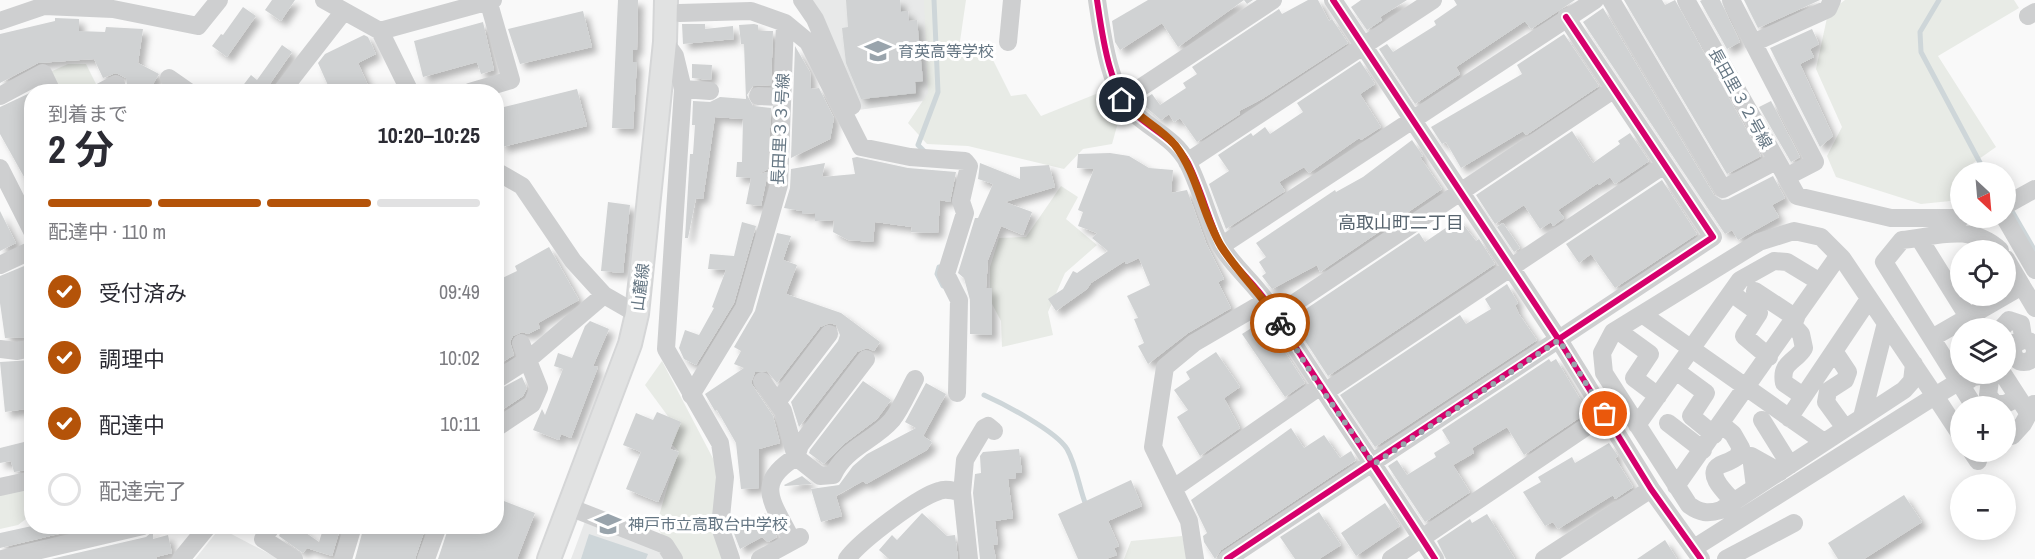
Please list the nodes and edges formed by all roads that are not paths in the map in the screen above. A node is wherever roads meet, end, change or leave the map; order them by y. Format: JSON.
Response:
{"nodes":[{"id":1,"x":219,"y":0,"type":"edge"},
{"id":2,"x":324,"y":0,"type":"edge"},
{"id":3,"x":490,"y":0,"type":"edge"},
{"id":4,"x":802,"y":0,"type":"edge"},
{"id":5,"x":1012,"y":0,"type":"edge"},
{"id":6,"x":1273,"y":0,"type":"edge"},
{"id":7,"x":1333,"y":0,"type":"edge"},
{"id":8,"x":1433,"y":0,"type":"edge"},
{"id":9,"x":1595,"y":0,"type":"edge"},
{"id":10,"x":1611,"y":0,"type":"edge"},
{"id":11,"x":1686,"y":0,"type":"edge"},
{"id":12,"x":1731,"y":0,"type":"edge"},
{"id":13,"x":1832,"y":0,"type":"edge"},
{"id":14,"x":1102,"y":3,"type":"edge"},
{"id":15,"x":673,"y":6,"type":"edge"},
{"id":16,"x":344,"y":11,"type":"junction"},
{"id":17,"x":1566,"y":17,"type":"junction"},
{"id":18,"x":0,"y":21,"type":"edge"},
{"id":19,"x":785,"y":23,"type":"junction"},
{"id":20,"x":380,"y":31,"type":"junction"},
{"id":21,"x":665,"y":42,"type":"junction"},
{"id":22,"x":1008,"y":42,"type":"dead end"},
{"id":23,"x":1753,"y":43,"type":"junction"},
{"id":24,"x":1363,"y":45,"type":"junction"},
{"id":25,"x":168,"y":78,"type":"dead end"},
{"id":26,"x":48,"y":84,"type":"edge"},
{"id":27,"x":177,"y":84,"type":"edge"},
{"id":28,"x":287,"y":84,"type":"edge"},
{"id":29,"x":406,"y":84,"type":"edge"},
{"id":30,"x":497,"y":84,"type":"edge"},
{"id":31,"x":683,"y":89,"type":"junction"},
{"id":32,"x":1613,"y":90,"type":"junction"},
{"id":33,"x":710,"y":91,"type":"dead end"},
{"id":34,"x":0,"y":96,"type":"edge"},
{"id":35,"x":758,"y":96,"type":"dead end"},
{"id":36,"x":782,"y":97,"type":"junction"},
{"id":37,"x":1122,"y":100,"type":"junction"},
{"id":38,"x":852,"y":107,"type":"dead end"},
{"id":39,"x":1413,"y":121,"type":"junction"},
{"id":40,"x":1776,"y":161,"type":"junction"},
{"id":41,"x":1187,"y":162,"type":"junction"},
{"id":42,"x":1664,"y":165,"type":"junction"},
{"id":43,"x":0,"y":168,"type":"edge"},
{"id":44,"x":504,"y":176,"type":"edge"},
{"id":45,"x":1786,"y":177,"type":"junction"},
{"id":46,"x":2035,"y":189,"type":"edge"},
{"id":47,"x":1459,"y":191,"type":"junction"},
{"id":48,"x":2016,"y":199,"type":"edge"},
{"id":49,"x":24,"y":215,"type":"edge"},
{"id":50,"x":1950,"y":218,"type":"edge"},
{"id":51,"x":2011,"y":228,"type":"edge"},
{"id":52,"x":1919,"y":238,"type":"junction"},
{"id":53,"x":1989,"y":240,"type":"edge"},
{"id":54,"x":1221,"y":246,"type":"junction"},
{"id":55,"x":24,"y":254,"type":"edge"},
{"id":56,"x":1839,"y":255,"type":"junction"},
{"id":57,"x":0,"y":265,"type":"edge"},
{"id":58,"x":1510,"y":267,"type":"junction"},
{"id":59,"x":2035,"y":270,"type":"edge"},
{"id":60,"x":2016,"y":277,"type":"edge"},
{"id":61,"x":1950,"y":280,"type":"edge"},
{"id":62,"x":1820,"y":282,"type":"junction"},
{"id":63,"x":2022,"y":286,"type":"junction"},
{"id":64,"x":2016,"y":290,"type":"edge"},
{"id":65,"x":1768,"y":293,"type":"dead end"},
{"id":66,"x":1731,"y":294,"type":"junction"},
{"id":67,"x":604,"y":295,"type":"junction"},
{"id":68,"x":1869,"y":299,"type":"junction"},
{"id":69,"x":1991,"y":306,"type":"edge"},
{"id":70,"x":1271,"y":308,"type":"junction"},
{"id":71,"x":2035,"y":308,"type":"edge"},
{"id":72,"x":637,"y":314,"type":"junction"},
{"id":73,"x":1642,"y":314,"type":"junction"},
{"id":74,"x":1977,"y":318,"type":"edge"},
{"id":75,"x":1794,"y":321,"type":"junction"},
{"id":76,"x":1886,"y":323,"type":"junction"},
{"id":77,"x":1617,"y":330,"type":"junction"},
{"id":78,"x":1950,"y":331,"type":"edge"},
{"id":79,"x":829,"y":334,"type":"dead end"},
{"id":80,"x":1932,"y":338,"type":"junction"},
{"id":81,"x":1559,"y":340,"type":"junction"},
{"id":82,"x":0,"y":349,"type":"edge"},
{"id":83,"x":1691,"y":349,"type":"junction"},
{"id":84,"x":24,"y":350,"type":"edge"},
{"id":85,"x":525,"y":351,"type":"junction"},
{"id":86,"x":1834,"y":351,"type":"junction"},
{"id":87,"x":1950,"y":353,"type":"edge"},
{"id":88,"x":1769,"y":357,"type":"junction"},
{"id":89,"x":866,"y":359,"type":"dead end"},
{"id":90,"x":1914,"y":364,"type":"junction"},
{"id":91,"x":1676,"y":371,"type":"junction"},
{"id":92,"x":504,"y":372,"type":"edge"},
{"id":93,"x":915,"y":379,"type":"dead end"},
{"id":94,"x":762,"y":381,"type":"dead end"},
{"id":95,"x":1959,"y":384,"type":"joint"},
{"id":96,"x":1989,"y":384,"type":"edge"},
{"id":97,"x":2011,"y":384,"type":"edge"},
{"id":98,"x":1747,"y":388,"type":"junction"},
{"id":99,"x":1322,"y":389,"type":"junction"},
{"id":100,"x":957,"y":393,"type":"dead end"},
{"id":101,"x":691,"y":395,"type":"junction"},
{"id":102,"x":1658,"y":396,"type":"junction"},
{"id":103,"x":1803,"y":396,"type":"junction"},
{"id":104,"x":1935,"y":396,"type":"junction"},
{"id":105,"x":1967,"y":396,"type":"edge"},
{"id":106,"x":777,"y":402,"type":"junction"},
{"id":107,"x":2027,"y":404,"type":"edge"},
{"id":108,"x":1605,"y":414,"type":"junction"},
{"id":109,"x":1862,"y":417,"type":"junction"},
{"id":110,"x":1789,"y":418,"type":"junction"},
{"id":111,"x":1950,"y":419,"type":"edge"},
{"id":112,"x":1762,"y":420,"type":"dead end"},
{"id":113,"x":504,"y":423,"type":"edge"},
{"id":114,"x":1637,"y":425,"type":"junction"},
{"id":115,"x":2016,"y":427,"type":"edge"},
{"id":116,"x":1845,"y":428,"type":"junction"},
{"id":117,"x":1718,"y":430,"type":"junction"},
{"id":118,"x":994,"y":431,"type":"dead end"},
{"id":119,"x":1673,"y":434,"type":"dead end"},
{"id":120,"x":1824,"y":442,"type":"junction"},
{"id":121,"x":1703,"y":450,"type":"junction"},
{"id":122,"x":796,"y":457,"type":"junction"},
{"id":123,"x":1374,"y":464,"type":"junction"},
{"id":124,"x":1785,"y":468,"type":"junction"},
{"id":125,"x":24,"y":482,"type":"edge"},
{"id":126,"x":1676,"y":486,"type":"junction"},
{"id":127,"x":0,"y":487,"type":"edge"},
{"id":128,"x":1174,"y":488,"type":"junction"},
{"id":129,"x":1755,"y":488,"type":"junction"},
{"id":130,"x":1651,"y":489,"type":"junction"},
{"id":131,"x":962,"y":493,"type":"junction"},
{"id":132,"x":1734,"y":502,"type":"junction"},
{"id":133,"x":569,"y":507,"type":"junction"},
{"id":134,"x":1794,"y":523,"type":"dead end"},
{"id":135,"x":113,"y":534,"type":"edge"},
{"id":136,"x":201,"y":534,"type":"edge"},
{"id":137,"x":266,"y":534,"type":"edge"},
{"id":138,"x":351,"y":534,"type":"edge"},
{"id":139,"x":435,"y":534,"type":"edge"},
{"id":140,"x":1422,"y":538,"type":"junction"},
{"id":141,"x":1697,"y":554,"type":"edge"},
{"id":142,"x":34,"y":555,"type":"edge"},
{"id":143,"x":2,"y":559,"type":"edge"},
{"id":144,"x":181,"y":559,"type":"edge"},
{"id":145,"x":294,"y":559,"type":"edge"},
{"id":146,"x":343,"y":559,"type":"edge"},
{"id":147,"x":426,"y":559,"type":"edge"},
{"id":148,"x":549,"y":559,"type":"edge"},
{"id":149,"x":674,"y":559,"type":"edge"},
{"id":150,"x":731,"y":559,"type":"edge"},
{"id":151,"x":760,"y":559,"type":"edge"},
{"id":152,"x":847,"y":559,"type":"edge"},
{"id":153,"x":969,"y":559,"type":"edge"},
{"id":154,"x":1195,"y":559,"type":"edge"},
{"id":155,"x":1227,"y":559,"type":"edge"},
{"id":156,"x":1391,"y":559,"type":"edge"},
{"id":157,"x":1435,"y":559,"type":"edge"},
{"id":158,"x":1544,"y":559,"type":"edge"},
{"id":159,"x":1726,"y":559,"type":"edge"}],
"edges":[{"from":1,"to":18,"type":"street"},
{"from":2,"to":16,"type":"street"},
{"from":3,"to":20,"type":"street"},
{"from":3,"to":30,"type":"street"},
{"from":4,"to":38,"type":"street"},
{"from":5,"to":22,"type":"street"},
{"from":6,"to":37,"type":"street"},
{"from":7,"to":24,"type":"street"},
{"from":8,"to":24,"type":"street"},
{"from":9,"to":17,"type":"street"},
{"from":10,"to":40,"type":"street"},
{"from":11,"to":40,"type":"street","name":"長田里３２号線"},
{"from":12,"to":23,"type":"street"},
{"from":13,"to":23,"type":"street"},
{"from":14,"to":37,"type":"street"},
{"from":15,"to":19,"type":"street"},
{"from":15,"to":21,"type":"main road","name":"山麓線"},
{"from":16,"to":20,"type":"street"},
{"from":16,"to":28,"type":"street"},
{"from":17,"to":32,"type":"street"},
{"from":17,"to":39,"type":"street"},
{"from":19,"to":36,"type":"street","name":"長田里３３号線"},
{"from":19,"to":100,"type":"street"},
{"from":20,"to":29,"type":"street"},
{"from":21,"to":31,"type":"street"},
{"from":21,"to":72,"type":"main road","name":"山麓線"},
{"from":23,"to":45,"type":"street"},
{"from":24,"to":39,"type":"street"},
{"from":24,"to":41,"type":"street"},
{"from":25,"to":27,"type":"street"},
{"from":26,"to":34,"type":"street"},
{"from":31,"to":33,"type":"street"},
{"from":31,"to":101,"type":"street"},
{"from":32,"to":42,"type":"street"},
{"from":32,"to":47,"type":"street"},
{"from":35,"to":36,"type":"street"},
{"from":36,"to":101,"type":"street","name":"長田里３３号線"},
{"from":37,"to":41,"type":"street"},
{"from":39,"to":47,"type":"street"},
{"from":39,"to":54,"type":"street"},
{"from":40,"to":45,"type":"street","name":"長田里３２号線"},
{"from":41,"to":54,"type":"street"},
{"from":42,"to":58,"type":"street"},
{"from":42,"to":81,"type":"street"},
{"from":43,"to":49,"type":"street"},
{"from":44,"to":67,"type":"street"},
{"from":45,"to":50,"type":"street","name":"長田里３２号線"},
{"from":46,"to":48,"type":"street"},
{"from":47,"to":58,"type":"street"},
{"from":47,"to":70,"type":"street"},
{"from":51,"to":59,"type":"street"},
{"from":52,"to":53,"type":"street"},
{"from":52,"to":61,"type":"street"},
{"from":52,"to":80,"type":"street"},
{"from":54,"to":70,"type":"street"},
{"from":55,"to":57,"type":"street"},
{"from":56,"to":62,"type":"street"},
{"from":56,"to":68,"type":"street"},
{"from":56,"to":73,"type":"street"},
{"from":58,"to":81,"type":"street"},
{"from":58,"to":99,"type":"street"},
{"from":60,"to":63,"type":"street"},
{"from":62,"to":66,"type":"street"},
{"from":62,"to":75,"type":"street"},
{"from":63,"to":64,"type":"street"},
{"from":63,"to":71,"type":"street"},
{"from":65,"to":75,"type":"street"},
{"from":66,"to":83,"type":"street"},
{"from":66,"to":88,"type":"street"},
{"from":67,"to":72,"type":"street"},
{"from":67,"to":85,"type":"street"},
{"from":68,"to":76,"type":"street"},
{"from":68,"to":86,"type":"street"},
{"from":69,"to":74,"type":"street"},
{"from":70,"to":99,"type":"street"},
{"from":70,"to":128,"type":"street"},
{"from":72,"to":133,"type":"main road","name":"山麓線"},
{"from":73,"to":77,"type":"street"},
{"from":73,"to":83,"type":"street"},
{"from":75,"to":88,"type":"street"},
{"from":75,"to":103,"type":"street"},
{"from":76,"to":90,"type":"street"},
{"from":76,"to":109,"type":"street"},
{"from":77,"to":102,"type":"street"},
{"from":77,"to":114,"type":"street"},
{"from":78,"to":80,"type":"street"},
{"from":79,"to":106,"type":"street"},
{"from":80,"to":87,"type":"street"},
{"from":81,"to":108,"type":"street"},
{"from":81,"to":123,"type":"street"},
{"from":82,"to":84,"type":"street"},
{"from":83,"to":91,"type":"street"},
{"from":83,"to":98,"type":"street"},
{"from":85,"to":92,"type":"street"},
{"from":85,"to":113,"type":"street"},
{"from":86,"to":103,"type":"street"},
{"from":86,"to":116,"type":"street"},
{"from":88,"to":98,"type":"street"},
{"from":89,"to":122,"type":"street"},
{"from":90,"to":104,"type":"street"},
{"from":90,"to":109,"type":"street"},
{"from":91,"to":102,"type":"street"},
{"from":91,"to":117,"type":"street"},
{"from":93,"to":122,"type":"street"},
{"from":94,"to":106,"type":"street"},
{"from":95,"to":104,"type":"street"},
{"from":95,"to":105,"type":"street"},
{"from":96,"to":107,"type":"street"},
{"from":97,"to":107,"type":"street"},
{"from":98,"to":110,"type":"street"},
{"from":98,"to":117,"type":"street"},
{"from":99,"to":123,"type":"street"},
{"from":99,"to":128,"type":"street"},
{"from":101,"to":150,"type":"street"},
{"from":102,"to":114,"type":"street"},
{"from":103,"to":110,"type":"street"},
{"from":104,"to":111,"type":"street"},
{"from":104,"to":141,"type":"street"},
{"from":106,"to":122,"type":"street"},
{"from":107,"to":115,"type":"street"},
{"from":108,"to":130,"type":"street"},
{"from":108,"to":140,"type":"street"},
{"from":109,"to":116,"type":"street"},
{"from":110,"to":120,"type":"street"},
{"from":112,"to":124,"type":"street"},
{"from":114,"to":126,"type":"street"},
{"from":116,"to":120,"type":"street"},
{"from":117,"to":121,"type":"street"},
{"from":117,"to":132,"type":"street"},
{"from":118,"to":131,"type":"street"},
{"from":119,"to":121,"type":"street"},
{"from":120,"to":124,"type":"street"},
{"from":121,"to":126,"type":"street"},
{"from":122,"to":151,"type":"street"},
{"from":123,"to":140,"type":"street"},
{"from":123,"to":155,"type":"street"},
{"from":124,"to":129,"type":"street"},
{"from":124,"to":129,"type":"street"},
{"from":125,"to":127,"type":"street"},
{"from":126,"to":132,"type":"street"},
{"from":128,"to":154,"type":"street"},
{"from":129,"to":132,"type":"street"},
{"from":130,"to":141,"type":"street"},
{"from":130,"to":158,"type":"street"},
{"from":131,"to":152,"type":"street"},
{"from":131,"to":153,"type":"street"},
{"from":133,"to":148,"type":"main road","name":"山麓線"},
{"from":133,"to":149,"type":"street"},
{"from":134,"to":159,"type":"street"},
{"from":135,"to":142,"type":"street"},
{"from":136,"to":144,"type":"street"},
{"from":137,"to":145,"type":"street"},
{"from":138,"to":146,"type":"street"},
{"from":139,"to":147,"type":"street"},
{"from":140,"to":156,"type":"street"},
{"from":140,"to":157,"type":"street"},
{"from":142,"to":143,"type":"street"}]}
